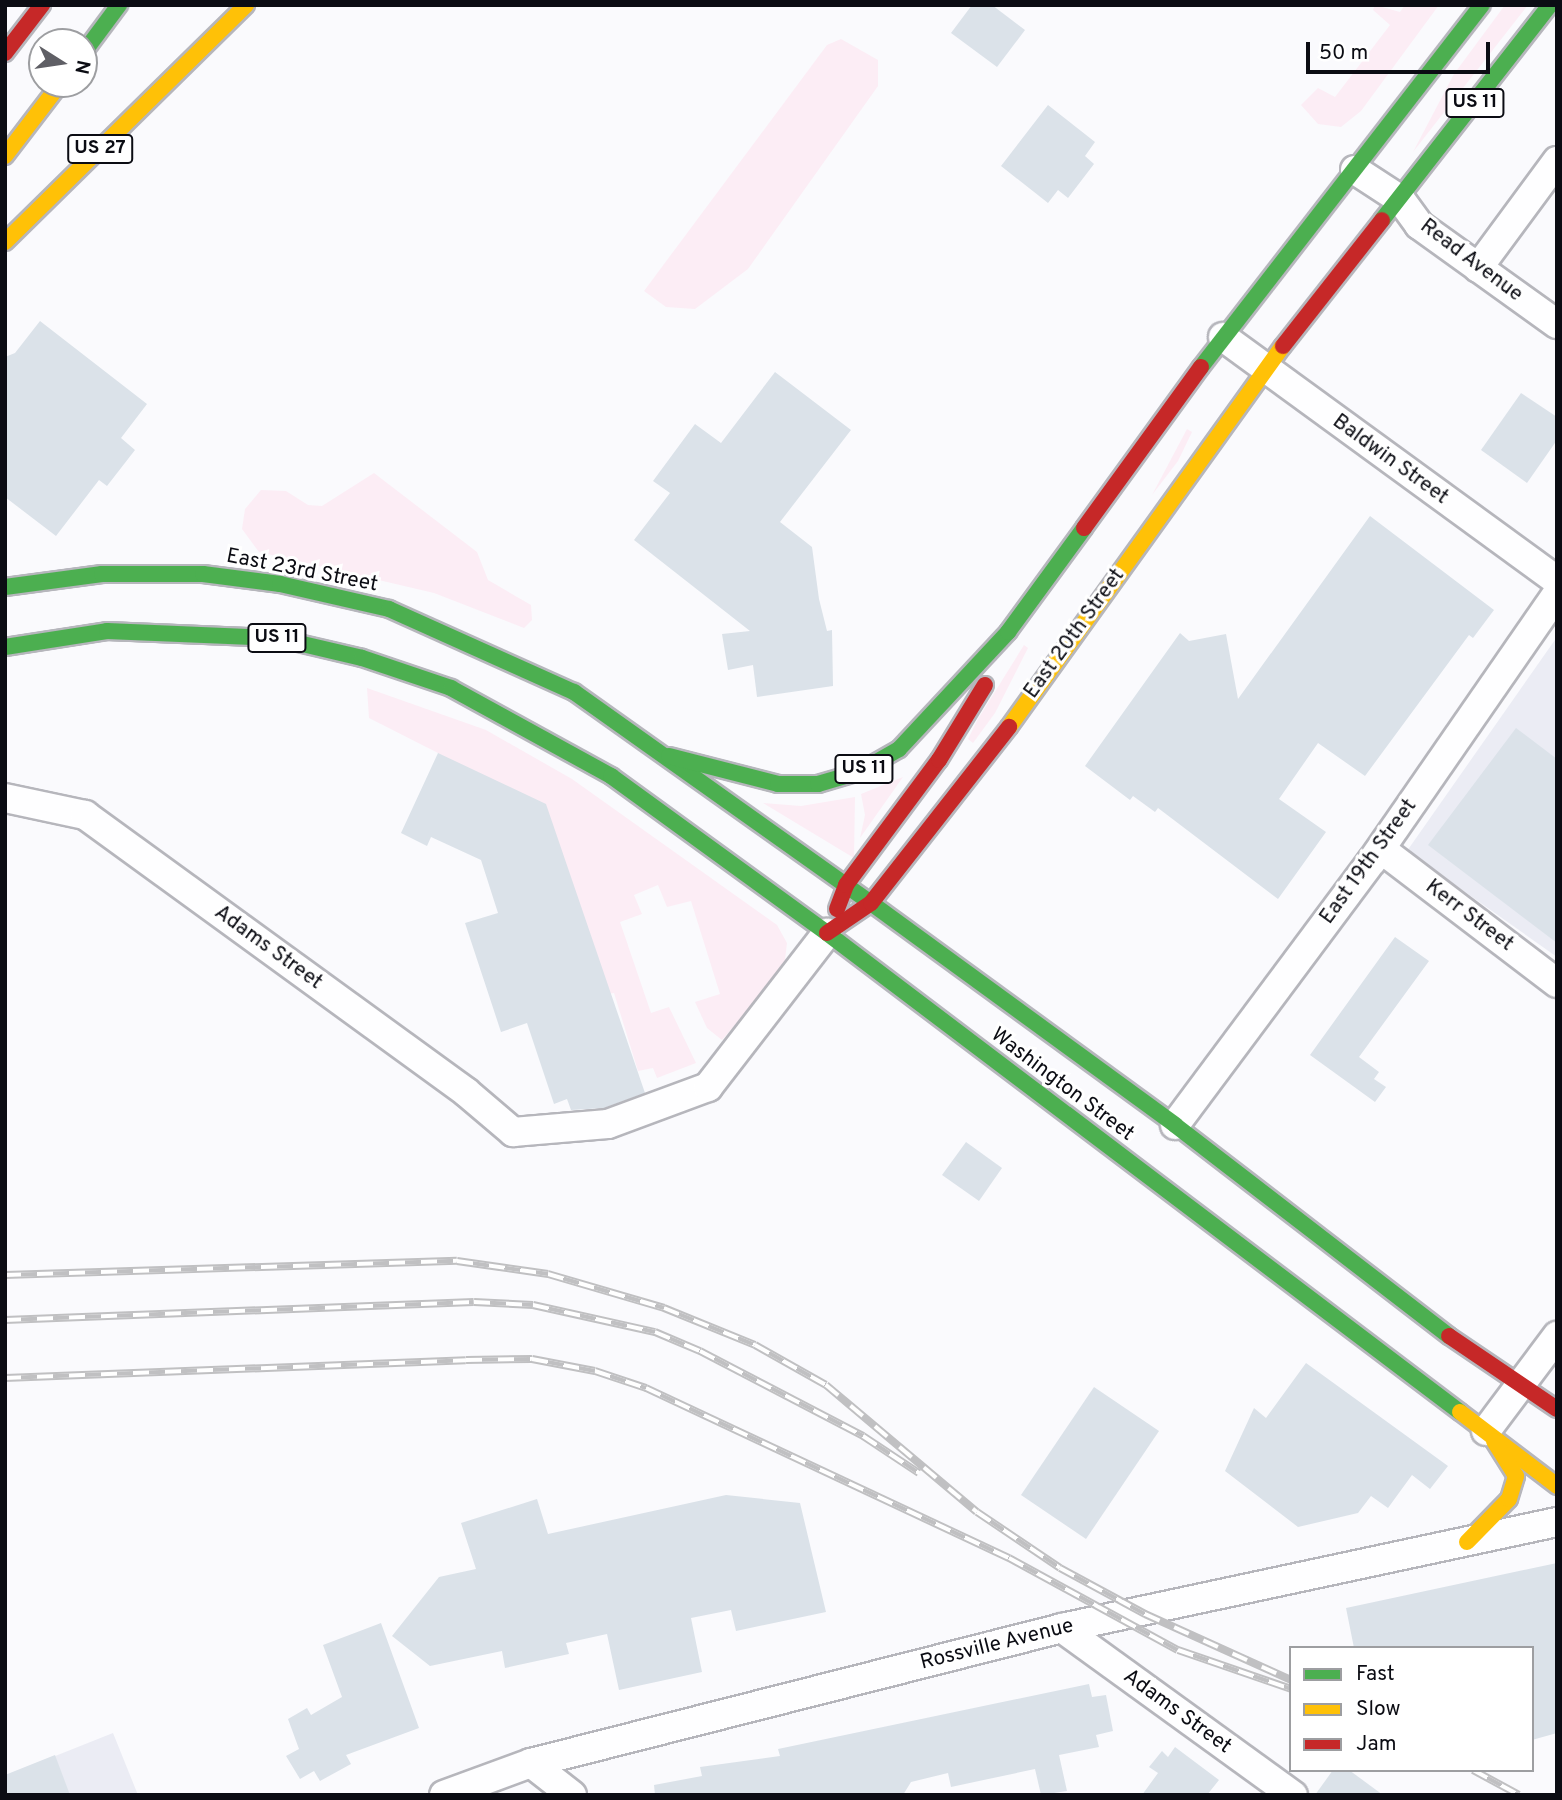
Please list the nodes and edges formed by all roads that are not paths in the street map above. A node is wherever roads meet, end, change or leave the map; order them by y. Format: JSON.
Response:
{"nodes":[{"id":1,"x":42,"y":5,"type":"edge"},
{"id":2,"x":120,"y":5,"type":"edge"},
{"id":3,"x":246,"y":5,"type":"edge"},
{"id":4,"x":266,"y":5,"type":"edge"},
{"id":5,"x":1482,"y":5,"type":"edge"},
{"id":6,"x":1550,"y":5,"type":"edge"},
{"id":7,"x":98,"y":34,"type":"edge"},
{"id":8,"x":5,"y":53,"type":"edge"},
{"id":9,"x":194,"y":57,"type":"junction"},
{"id":10,"x":49,"y":98,"type":"edge"},
{"id":11,"x":5,"y":156,"type":"edge"},
{"id":12,"x":1557,"y":160,"type":"edge"},
{"id":13,"x":1355,"y":170,"type":"junction"},
{"id":14,"x":1548,"y":190,"type":"edge"},
{"id":15,"x":1401,"y":200,"type":"junction"},
{"id":16,"x":5,"y":242,"type":"edge"},
{"id":17,"x":1478,"y":268,"type":"junction"},
{"id":18,"x":1557,"y":324,"type":"edge"},
{"id":19,"x":1223,"y":337,"type":"junction"},
{"id":20,"x":1265,"y":369,"type":"junction"},
{"id":21,"x":1557,"y":581,"type":"edge"},
{"id":22,"x":5,"y":587,"type":"edge"},
{"id":23,"x":1557,"y":594,"type":"edge"},
{"id":24,"x":1008,"y":632,"type":"junction"},
{"id":25,"x":5,"y":647,"type":"edge"},
{"id":26,"x":574,"y":692,"type":"joint"},
{"id":27,"x":669,"y":756,"type":"junction"},
{"id":28,"x":5,"y":798,"type":"edge"},
{"id":29,"x":1381,"y":849,"type":"junction"},
{"id":30,"x":846,"y":885,"type":"junction"},
{"id":31,"x":871,"y":903,"type":"junction"},
{"id":32,"x":827,"y":933,"type":"junction"},
{"id":33,"x":1557,"y":983,"type":"edge"},
{"id":34,"x":1175,"y":1125,"type":"junction"},
{"id":35,"x":513,"y":1132,"type":"joint"},
{"id":36,"x":1557,"y":1336,"type":"edge"},
{"id":37,"x":1521,"y":1384,"type":"junction"},
{"id":38,"x":1557,"y":1409,"type":"edge"},
{"id":39,"x":1486,"y":1432,"type":"junction"},
{"id":40,"x":1557,"y":1486,"type":"edge"},
{"id":41,"x":1557,"y":1522,"type":"edge"},
{"id":42,"x":1467,"y":1542,"type":"junction"},
{"id":43,"x":1062,"y":1628,"type":"junction"},
{"id":44,"x":530,"y":1763,"type":"junction"},
{"id":45,"x":1261,"y":1786,"type":"edge"},
{"id":46,"x":444,"y":1795,"type":"edge"},
{"id":47,"x":572,"y":1795,"type":"edge"},
{"id":48,"x":1293,"y":1795,"type":"edge"}],
"edges":[{"from":1,"to":8,"type":"main road"},
{"from":2,"to":7,"type":"main road"},
{"from":3,"to":9,"type":"main road","number":"US 27"},
{"from":4,"to":9,"type":"main road"},
{"from":5,"to":13,"type":"main road","number":"US 11"},
{"from":6,"to":15,"type":"main road","name":"East 20th Street","number":"US 11"},
{"from":9,"to":16,"type":"main road","number":"US 27"},
{"from":10,"to":11,"type":"main road"},
{"from":12,"to":14,"type":"street"},
{"from":13,"to":15,"type":"street","name":"Read Avenue"},
{"from":13,"to":19,"type":"main road","number":"US 11"},
{"from":14,"to":17,"type":"street"},
{"from":15,"to":17,"type":"street","name":"Read Avenue"},
{"from":15,"to":20,"type":"main road","name":"East 20th Street","number":"US 11"},
{"from":17,"to":18,"type":"street","name":"Read Avenue"},
{"from":19,"to":20,"type":"street","name":"Baldwin Street"},
{"from":19,"to":24,"type":"main road","number":"US 11"},
{"from":20,"to":21,"type":"street","name":"Baldwin Street"},
{"from":20,"to":31,"type":"main road","name":"East 20th Street","number":"US 11"},
{"from":22,"to":26,"type":"main road","name":"East 23rd Street","number":"US 11"},
{"from":23,"to":29,"type":"street","name":"East 19th Street"},
{"from":24,"to":27,"type":"main road","number":"US 11"},
{"from":24,"to":30,"type":"main road"},
{"from":25,"to":32,"type":"main road","name":"Washington Street","number":"US 11"},
{"from":26,"to":27,"type":"main road","name":"Washington Street","number":"US 11"},
{"from":27,"to":30,"type":"main road","name":"Washington Street"},
{"from":28,"to":35,"type":"street","name":"Adams Street"},
{"from":29,"to":33,"type":"street","name":"Kerr Street"},
{"from":29,"to":34,"type":"street","name":"East 19th Street"},
{"from":30,"to":31,"type":"main road","name":"Washington Street"},
{"from":30,"to":32,"type":"main road"},
{"from":31,"to":32,"type":"main road","name":"East 20th Street","number":"US 11"},
{"from":31,"to":34,"type":"main road","name":"Washington Street"},
{"from":32,"to":35,"type":"street","name":"East 20th Street"},
{"from":32,"to":39,"type":"main road","name":"Washington Street"},
{"from":34,"to":37,"type":"main road","name":"Washington Street"},
{"from":36,"to":37,"type":"street"},
{"from":37,"to":38,"type":"main road","name":"Washington Street"},
{"from":37,"to":39,"type":"street"},
{"from":39,"to":40,"type":"main road","name":"Washington Street"},
{"from":39,"to":42,"type":"main road"},
{"from":41,"to":42,"type":"street","name":"Rossville Avenue"},
{"from":42,"to":43,"type":"street","name":"Rossville Avenue"},
{"from":43,"to":44,"type":"street","name":"Rossville Avenue"},
{"from":43,"to":45,"type":"street","name":"Adams Street"},
{"from":44,"to":46,"type":"street","name":"Rossville Avenue"},
{"from":44,"to":47,"type":"street"},
{"from":45,"to":48,"type":"street","name":"Adams Street"}]}
